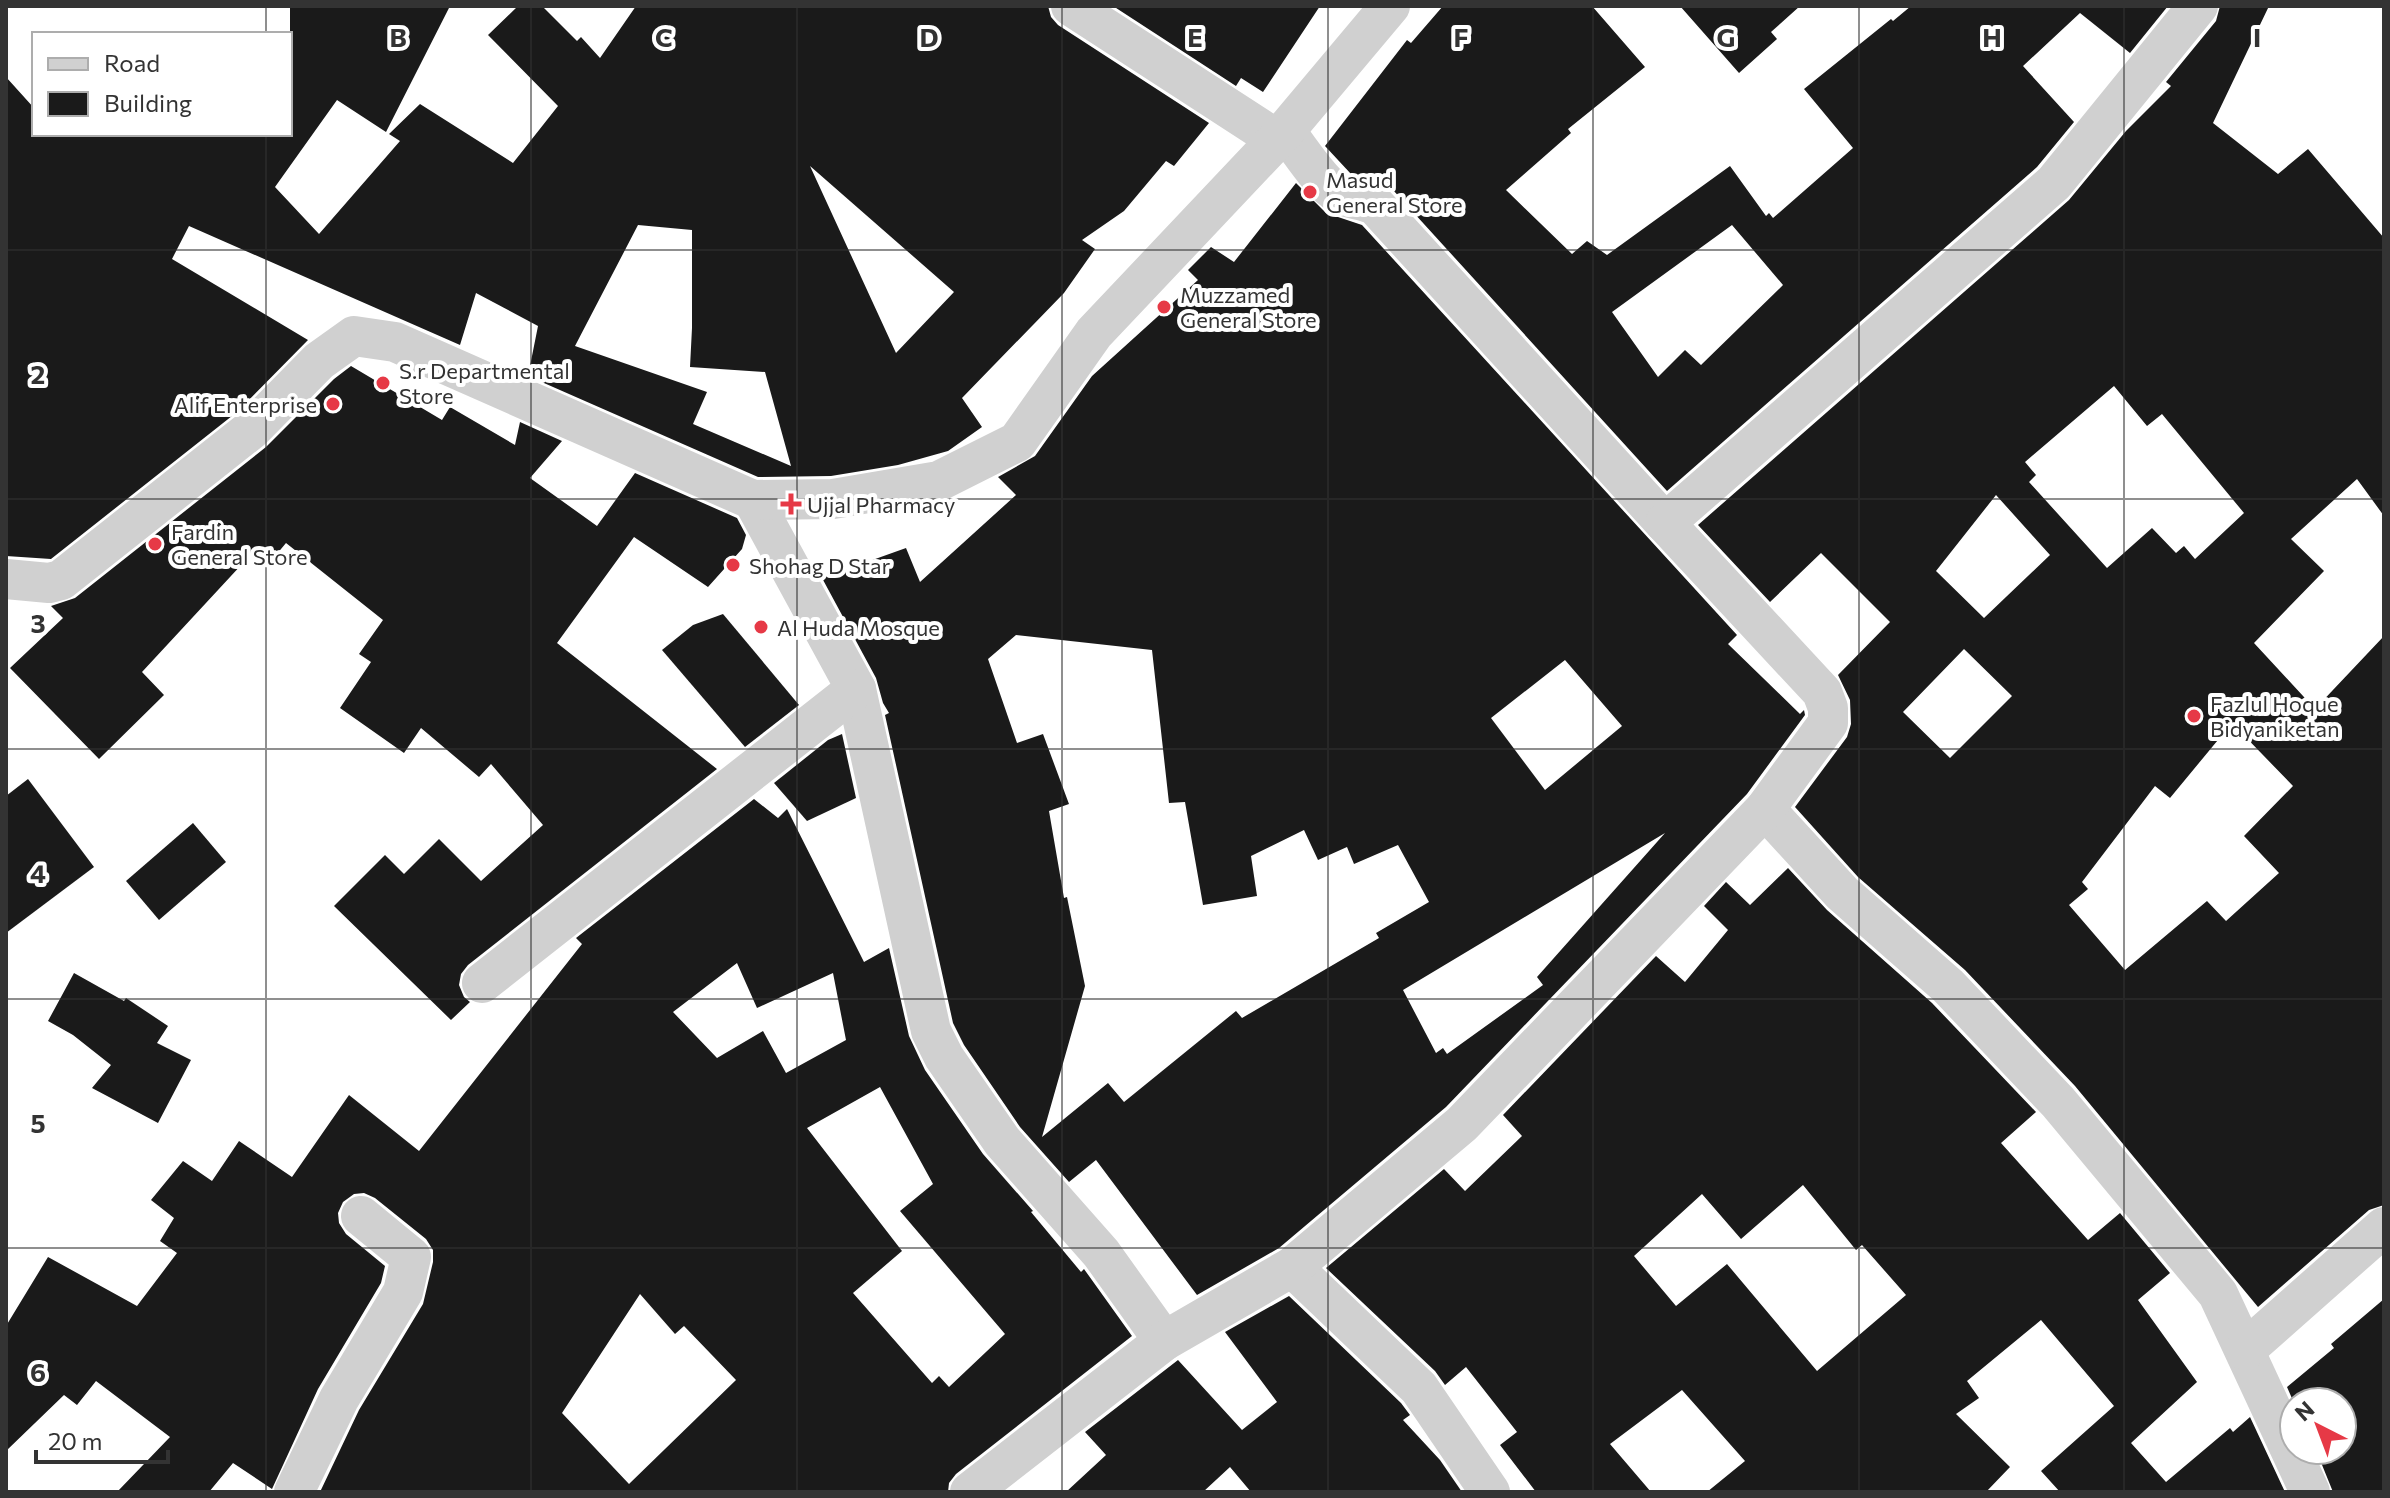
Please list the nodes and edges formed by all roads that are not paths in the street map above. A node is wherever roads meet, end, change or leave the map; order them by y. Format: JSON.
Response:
{"nodes":[{"id":1,"x":1071,"y":6,"type":"edge"},
{"id":2,"x":1390,"y":6,"type":"edge"},
{"id":3,"x":2198,"y":6,"type":"edge"},
{"id":4,"x":1280,"y":135,"type":"junction"},
{"id":5,"x":753,"y":500,"type":"junction"},
{"id":6,"x":1665,"y":523,"type":"junction"},
{"id":7,"x":7,"y":577,"type":"edge"},
{"id":8,"x":856,"y":689,"type":"junction"},
{"id":9,"x":1765,"y":809,"type":"junction"},
{"id":10,"x":482,"y":983,"type":"dead end"},
{"id":11,"x":361,"y":1216,"type":"dead end"},
{"id":12,"x":2384,"y":1227,"type":"edge"},
{"id":13,"x":1292,"y":1267,"type":"junction"},
{"id":14,"x":1164,"y":1341,"type":"junction"},
{"id":15,"x":2245,"y":1350,"type":"junction"},
{"id":16,"x":294,"y":1492,"type":"edge"},
{"id":17,"x":970,"y":1492,"type":"edge"},
{"id":18,"x":1490,"y":1492,"type":"edge"},
{"id":19,"x":2310,"y":1492,"type":"edge"}],
"edges":[{"from":1,"to":4,"type":"street"},
{"from":2,"to":4,"type":"street"},
{"from":3,"to":6,"type":"street"},
{"from":4,"to":5,"type":"street"},
{"from":4,"to":6,"type":"street"},
{"from":5,"to":7,"type":"street"},
{"from":5,"to":8,"type":"street"},
{"from":6,"to":9,"type":"street"},
{"from":8,"to":10,"type":"street"},
{"from":8,"to":14,"type":"street"},
{"from":9,"to":13,"type":"street"},
{"from":9,"to":15,"type":"street"},
{"from":11,"to":16,"type":"street"},
{"from":12,"to":15,"type":"street"},
{"from":13,"to":14,"type":"street"},
{"from":13,"to":18,"type":"street"},
{"from":14,"to":17,"type":"street"},
{"from":15,"to":19,"type":"street"}]}
